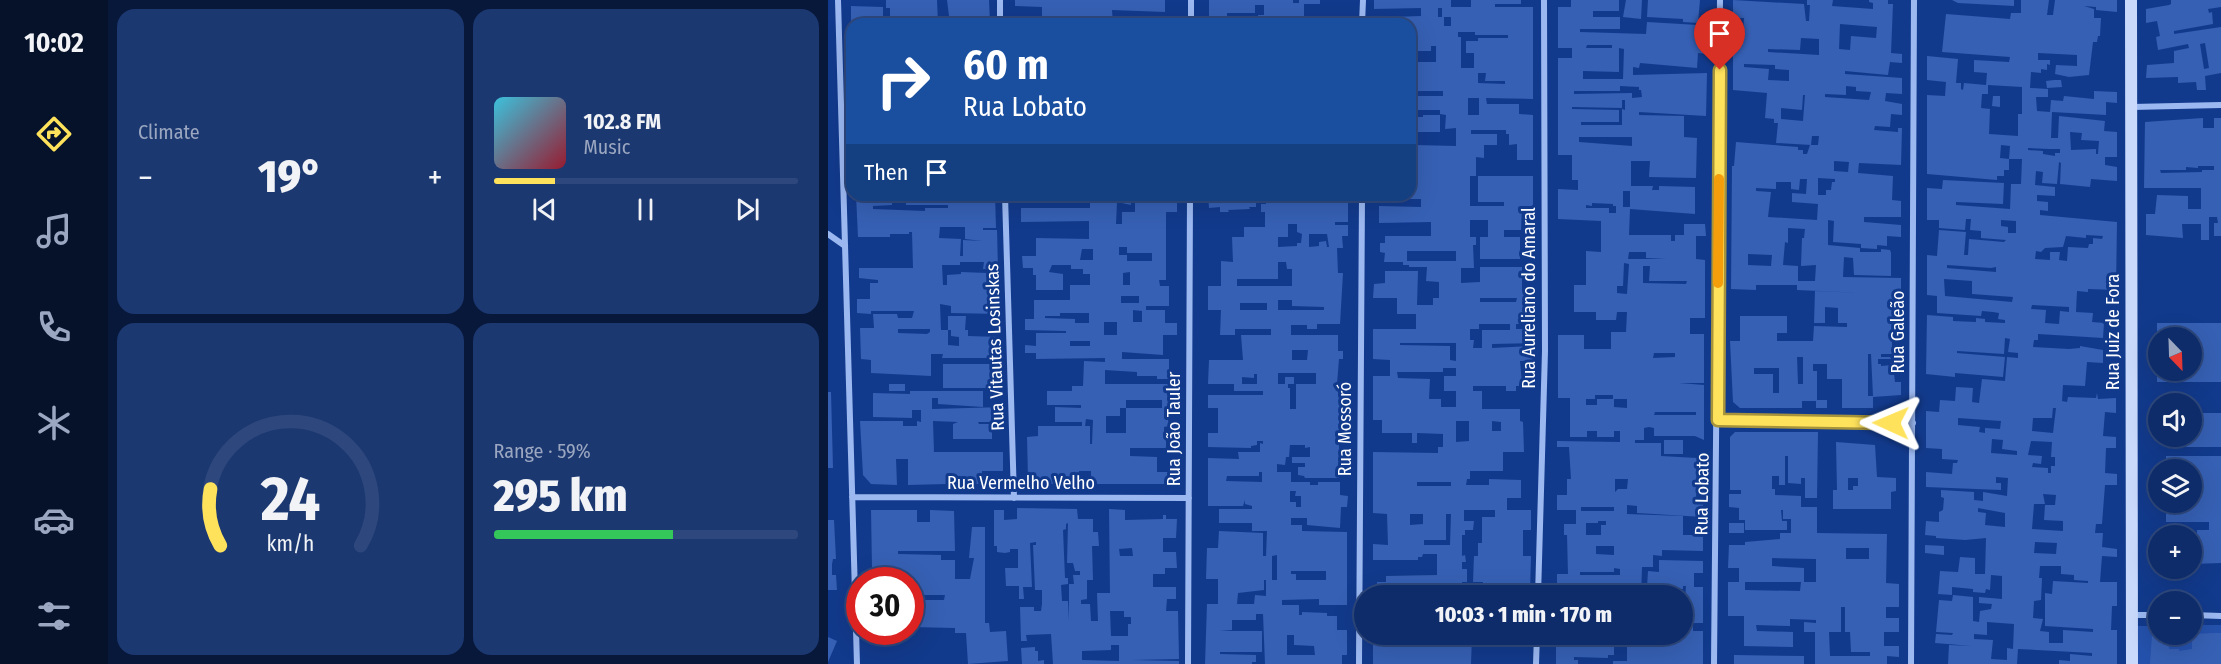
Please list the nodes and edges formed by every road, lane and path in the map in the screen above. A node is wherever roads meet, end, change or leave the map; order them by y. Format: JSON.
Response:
{"nodes":[{"id":1,"x":838,"y":0,"type":"edge"},
{"id":2,"x":1000,"y":0,"type":"edge"},
{"id":3,"x":1191,"y":0,"type":"edge"},
{"id":4,"x":1363,"y":0,"type":"edge"},
{"id":5,"x":1544,"y":0,"type":"edge"},
{"id":6,"x":1720,"y":0,"type":"edge"},
{"id":7,"x":1914,"y":0,"type":"edge"},
{"id":8,"x":2131,"y":0,"type":"edge"},
{"id":9,"x":1000,"y":18,"type":"edge"},
{"id":10,"x":1191,"y":18,"type":"edge"},
{"id":11,"x":1362,"y":18,"type":"edge"},
{"id":12,"x":2221,"y":105,"type":"edge"},
{"id":13,"x":2131,"y":107,"type":"junction"},
{"id":14,"x":1005,"y":201,"type":"edge"},
{"id":15,"x":1190,"y":201,"type":"edge"},
{"id":16,"x":1362,"y":201,"type":"edge"},
{"id":17,"x":828,"y":234,"type":"edge"},
{"id":18,"x":845,"y":246,"type":"junction"},
{"id":19,"x":1718,"y":420,"type":"junction"},
{"id":20,"x":1913,"y":423,"type":"junction"},
{"id":21,"x":852,"y":497,"type":"junction"},
{"id":22,"x":1014,"y":498,"type":"junction"},
{"id":23,"x":1189,"y":498,"type":"junction"},
{"id":24,"x":1538,"y":585,"type":"edge"},
{"id":25,"x":2131,"y":615,"type":"junction"},
{"id":26,"x":2148,"y":615,"type":"edge"},
{"id":27,"x":2202,"y":615,"type":"edge"},
{"id":28,"x":2221,"y":615,"type":"edge"},
{"id":29,"x":1537,"y":645,"type":"edge"},
{"id":30,"x":857,"y":664,"type":"edge"},
{"id":31,"x":1188,"y":664,"type":"edge"},
{"id":32,"x":1359,"y":664,"type":"edge"},
{"id":33,"x":1536,"y":664,"type":"edge"},
{"id":34,"x":1714,"y":664,"type":"edge"},
{"id":35,"x":1911,"y":664,"type":"edge"},
{"id":36,"x":2132,"y":664,"type":"edge"}],
"edges":[{"from":1,"to":18,"type":"street"},
{"from":2,"to":9,"type":"street"},
{"from":3,"to":10,"type":"street"},
{"from":4,"to":11,"type":"street"},
{"from":5,"to":24,"type":"street","name":"Rua Aureliano do Amaral"},
{"from":6,"to":19,"type":"street","name":"Rua Lobato"},
{"from":7,"to":20,"type":"street","name":"Rua Galeão"},
{"from":8,"to":13,"type":"street","name":"Rua Juiz de Fora"},
{"from":12,"to":13,"type":"street"},
{"from":13,"to":25,"type":"street","name":"Rua Juiz de Fora"},
{"from":14,"to":22,"type":"street","name":"Rua Vitautas Losinskas"},
{"from":15,"to":23,"type":"street","name":"Rua João Tauler"},
{"from":16,"to":32,"type":"street","name":"Rua Mossoró"},
{"from":17,"to":18,"type":"street"},
{"from":18,"to":21,"type":"street"},
{"from":19,"to":20,"type":"street"},
{"from":19,"to":34,"type":"street","name":"Rua Lobato"},
{"from":20,"to":35,"type":"street","name":"Rua Galeão"},
{"from":21,"to":22,"type":"street","name":"Rua Vermelho Velho"},
{"from":21,"to":30,"type":"street"},
{"from":22,"to":23,"type":"street","name":"Rua Vermelho Velho"},
{"from":23,"to":31,"type":"street","name":"Rua João Tauler"},
{"from":25,"to":26,"type":"street"},
{"from":25,"to":36,"type":"street","name":"Rua Juiz de Fora"},
{"from":27,"to":28,"type":"street"},
{"from":29,"to":33,"type":"street"}]}
